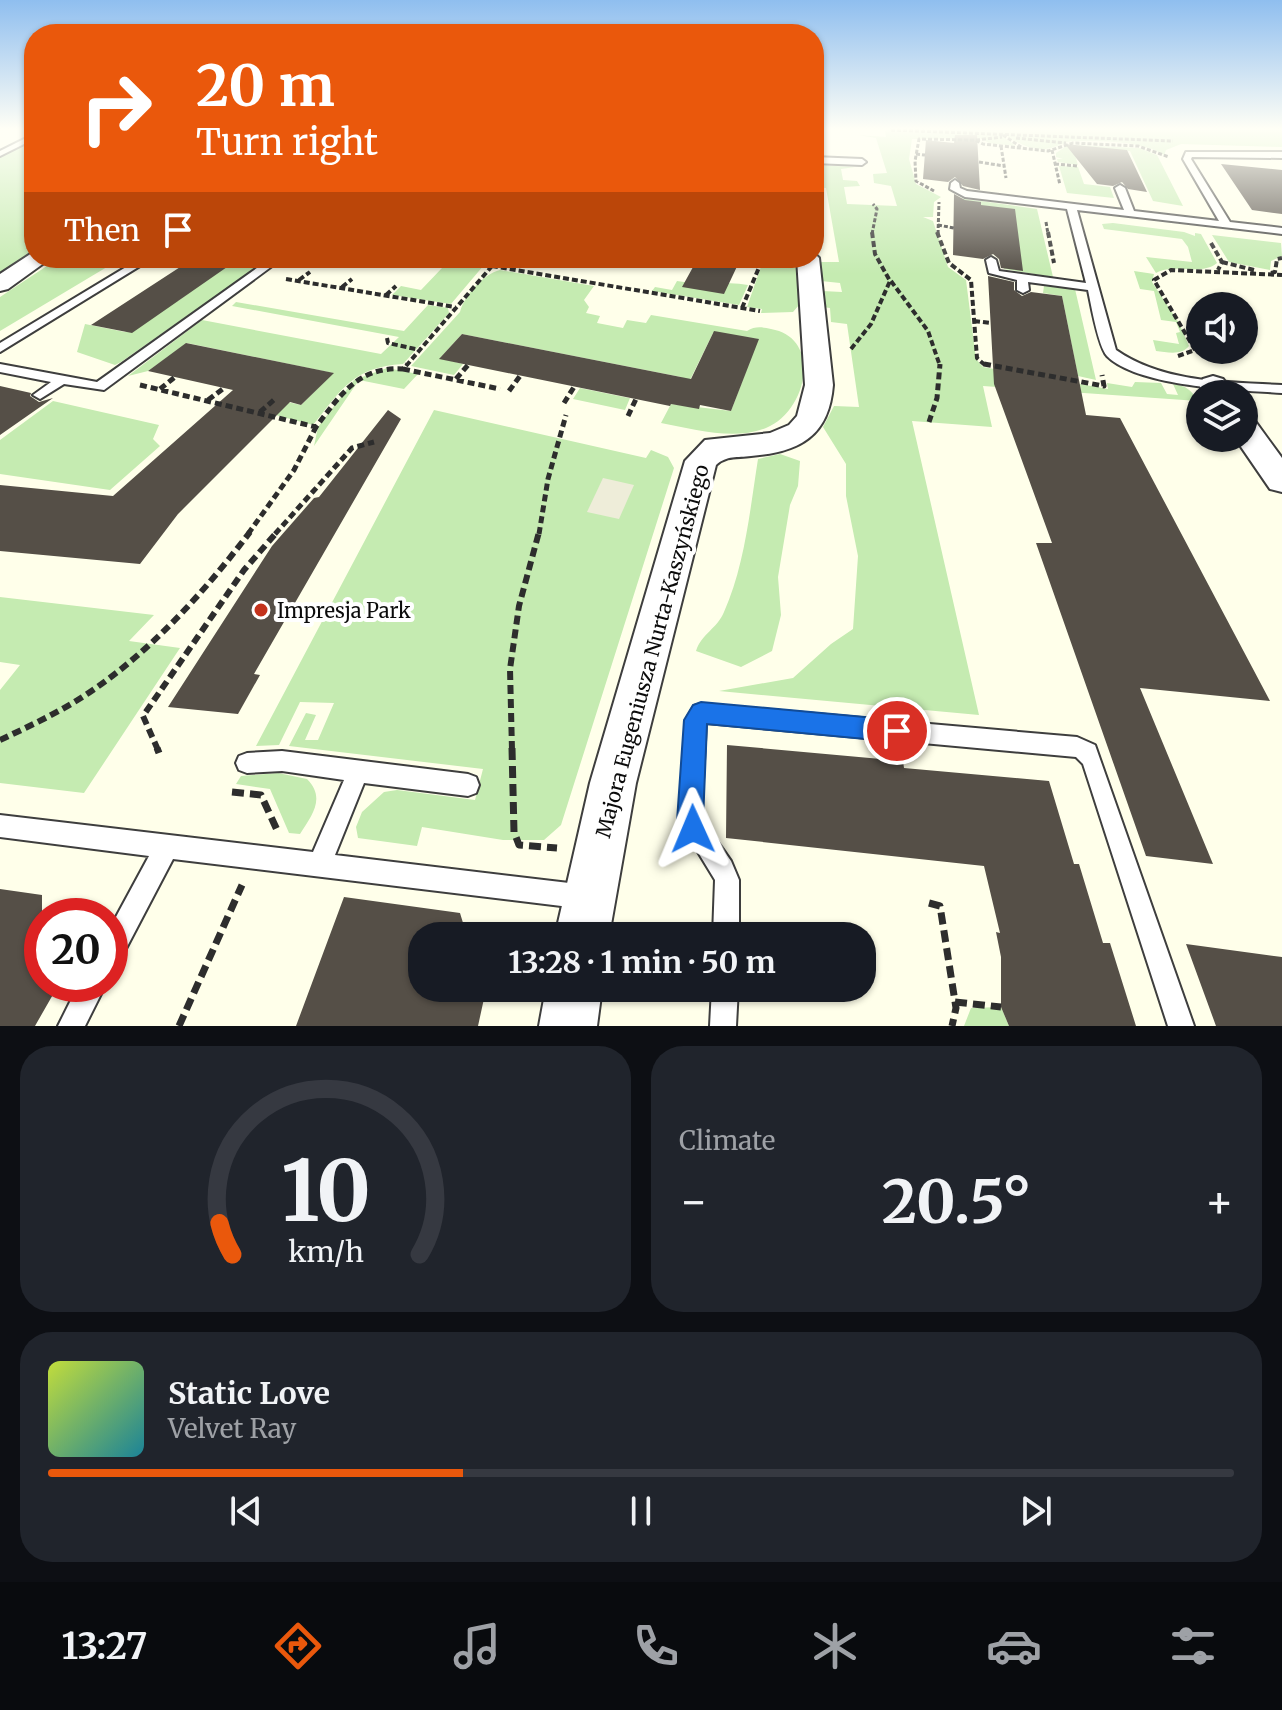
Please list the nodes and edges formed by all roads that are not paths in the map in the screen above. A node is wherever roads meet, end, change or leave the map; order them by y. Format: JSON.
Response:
{"nodes":[{"id":1,"x":1198,"y":178,"type":"edge"},
{"id":2,"x":955,"y":183,"type":"dead end"},
{"id":3,"x":1120,"y":188,"type":"dead end"},
{"id":4,"x":1071,"y":206,"type":"junction"},
{"id":5,"x":1130,"y":213,"type":"junction"},
{"id":6,"x":1226,"y":224,"type":"junction"},
{"id":7,"x":1282,"y":231,"type":"edge"},
{"id":8,"x":991,"y":260,"type":"dead end"},
{"id":9,"x":25,"y":268,"type":"edge"},
{"id":10,"x":132,"y":268,"type":"edge"},
{"id":11,"x":265,"y":268,"type":"edge"},
{"id":12,"x":809,"y":268,"type":"edge"},
{"id":13,"x":0,"y":284,"type":"edge"},
{"id":14,"x":1092,"y":287,"type":"junction"},
{"id":15,"x":0,"y":348,"type":"edge"},
{"id":16,"x":0,"y":368,"type":"edge"},
{"id":17,"x":62,"y":380,"type":"junction"},
{"id":18,"x":1186,"y":382,"type":"edge"},
{"id":19,"x":1258,"y":389,"type":"edge"},
{"id":20,"x":1282,"y":389,"type":"edge"},
{"id":21,"x":40,"y":395,"type":"dead end"},
{"id":22,"x":1258,"y":448,"type":"edge"},
{"id":23,"x":1282,"y":481,"type":"edge"},
{"id":24,"x":247,"y":763,"type":"dead end"},
{"id":25,"x":358,"y":772,"type":"junction"},
{"id":26,"x":468,"y":785,"type":"dead end"},
{"id":27,"x":0,"y":826,"type":"edge"},
{"id":28,"x":167,"y":846,"type":"junction"},
{"id":29,"x":319,"y":866,"type":"junction"},
{"id":30,"x":588,"y":897,"type":"junction"},
{"id":31,"x":128,"y":919,"type":"edge"},
{"id":32,"x":584,"y":922,"type":"edge"},
{"id":33,"x":726,"y":922,"type":"edge"},
{"id":34,"x":84,"y":1002,"type":"edge"},
{"id":35,"x":572,"y":1002,"type":"edge"},
{"id":36,"x":724,"y":1002,"type":"edge"},
{"id":37,"x":71,"y":1026,"type":"edge"},
{"id":38,"x":568,"y":1026,"type":"edge"},
{"id":39,"x":723,"y":1026,"type":"edge"},
{"id":40,"x":1181,"y":1026,"type":"edge"}],
"edges":[{"from":1,"to":6,"type":"lane"},
{"from":2,"to":4,"type":"lane"},
{"from":3,"to":5,"type":"lane"},
{"from":4,"to":5,"type":"lane"},
{"from":4,"to":14,"type":"lane"},
{"from":5,"to":6,"type":"lane"},
{"from":6,"to":7,"type":"lane"},
{"from":8,"to":14,"type":"lane"},
{"from":9,"to":13,"type":"street"},
{"from":10,"to":15,"type":"lane"},
{"from":11,"to":17,"type":"lane"},
{"from":12,"to":30,"type":"street","name":"Majora Eugeniusza Nurta-Kaszyńskiego"},
{"from":14,"to":18,"type":"lane"},
{"from":16,"to":17,"type":"lane"},
{"from":17,"to":21,"type":"lane"},
{"from":19,"to":20,"type":"lane"},
{"from":22,"to":23,"type":"street"},
{"from":24,"to":25,"type":"lane"},
{"from":25,"to":26,"type":"lane"},
{"from":25,"to":29,"type":"lane"},
{"from":27,"to":28,"type":"lane"},
{"from":28,"to":29,"type":"lane"},
{"from":28,"to":31,"type":"lane"},
{"from":29,"to":30,"type":"lane"},
{"from":30,"to":32,"type":"street","name":"Majora Eugeniusza Nurta-Kaszyńskiego"},
{"from":33,"to":40,"type":"lane"},
{"from":34,"to":37,"type":"lane"},
{"from":35,"to":38,"type":"street"},
{"from":36,"to":39,"type":"lane"}]}
